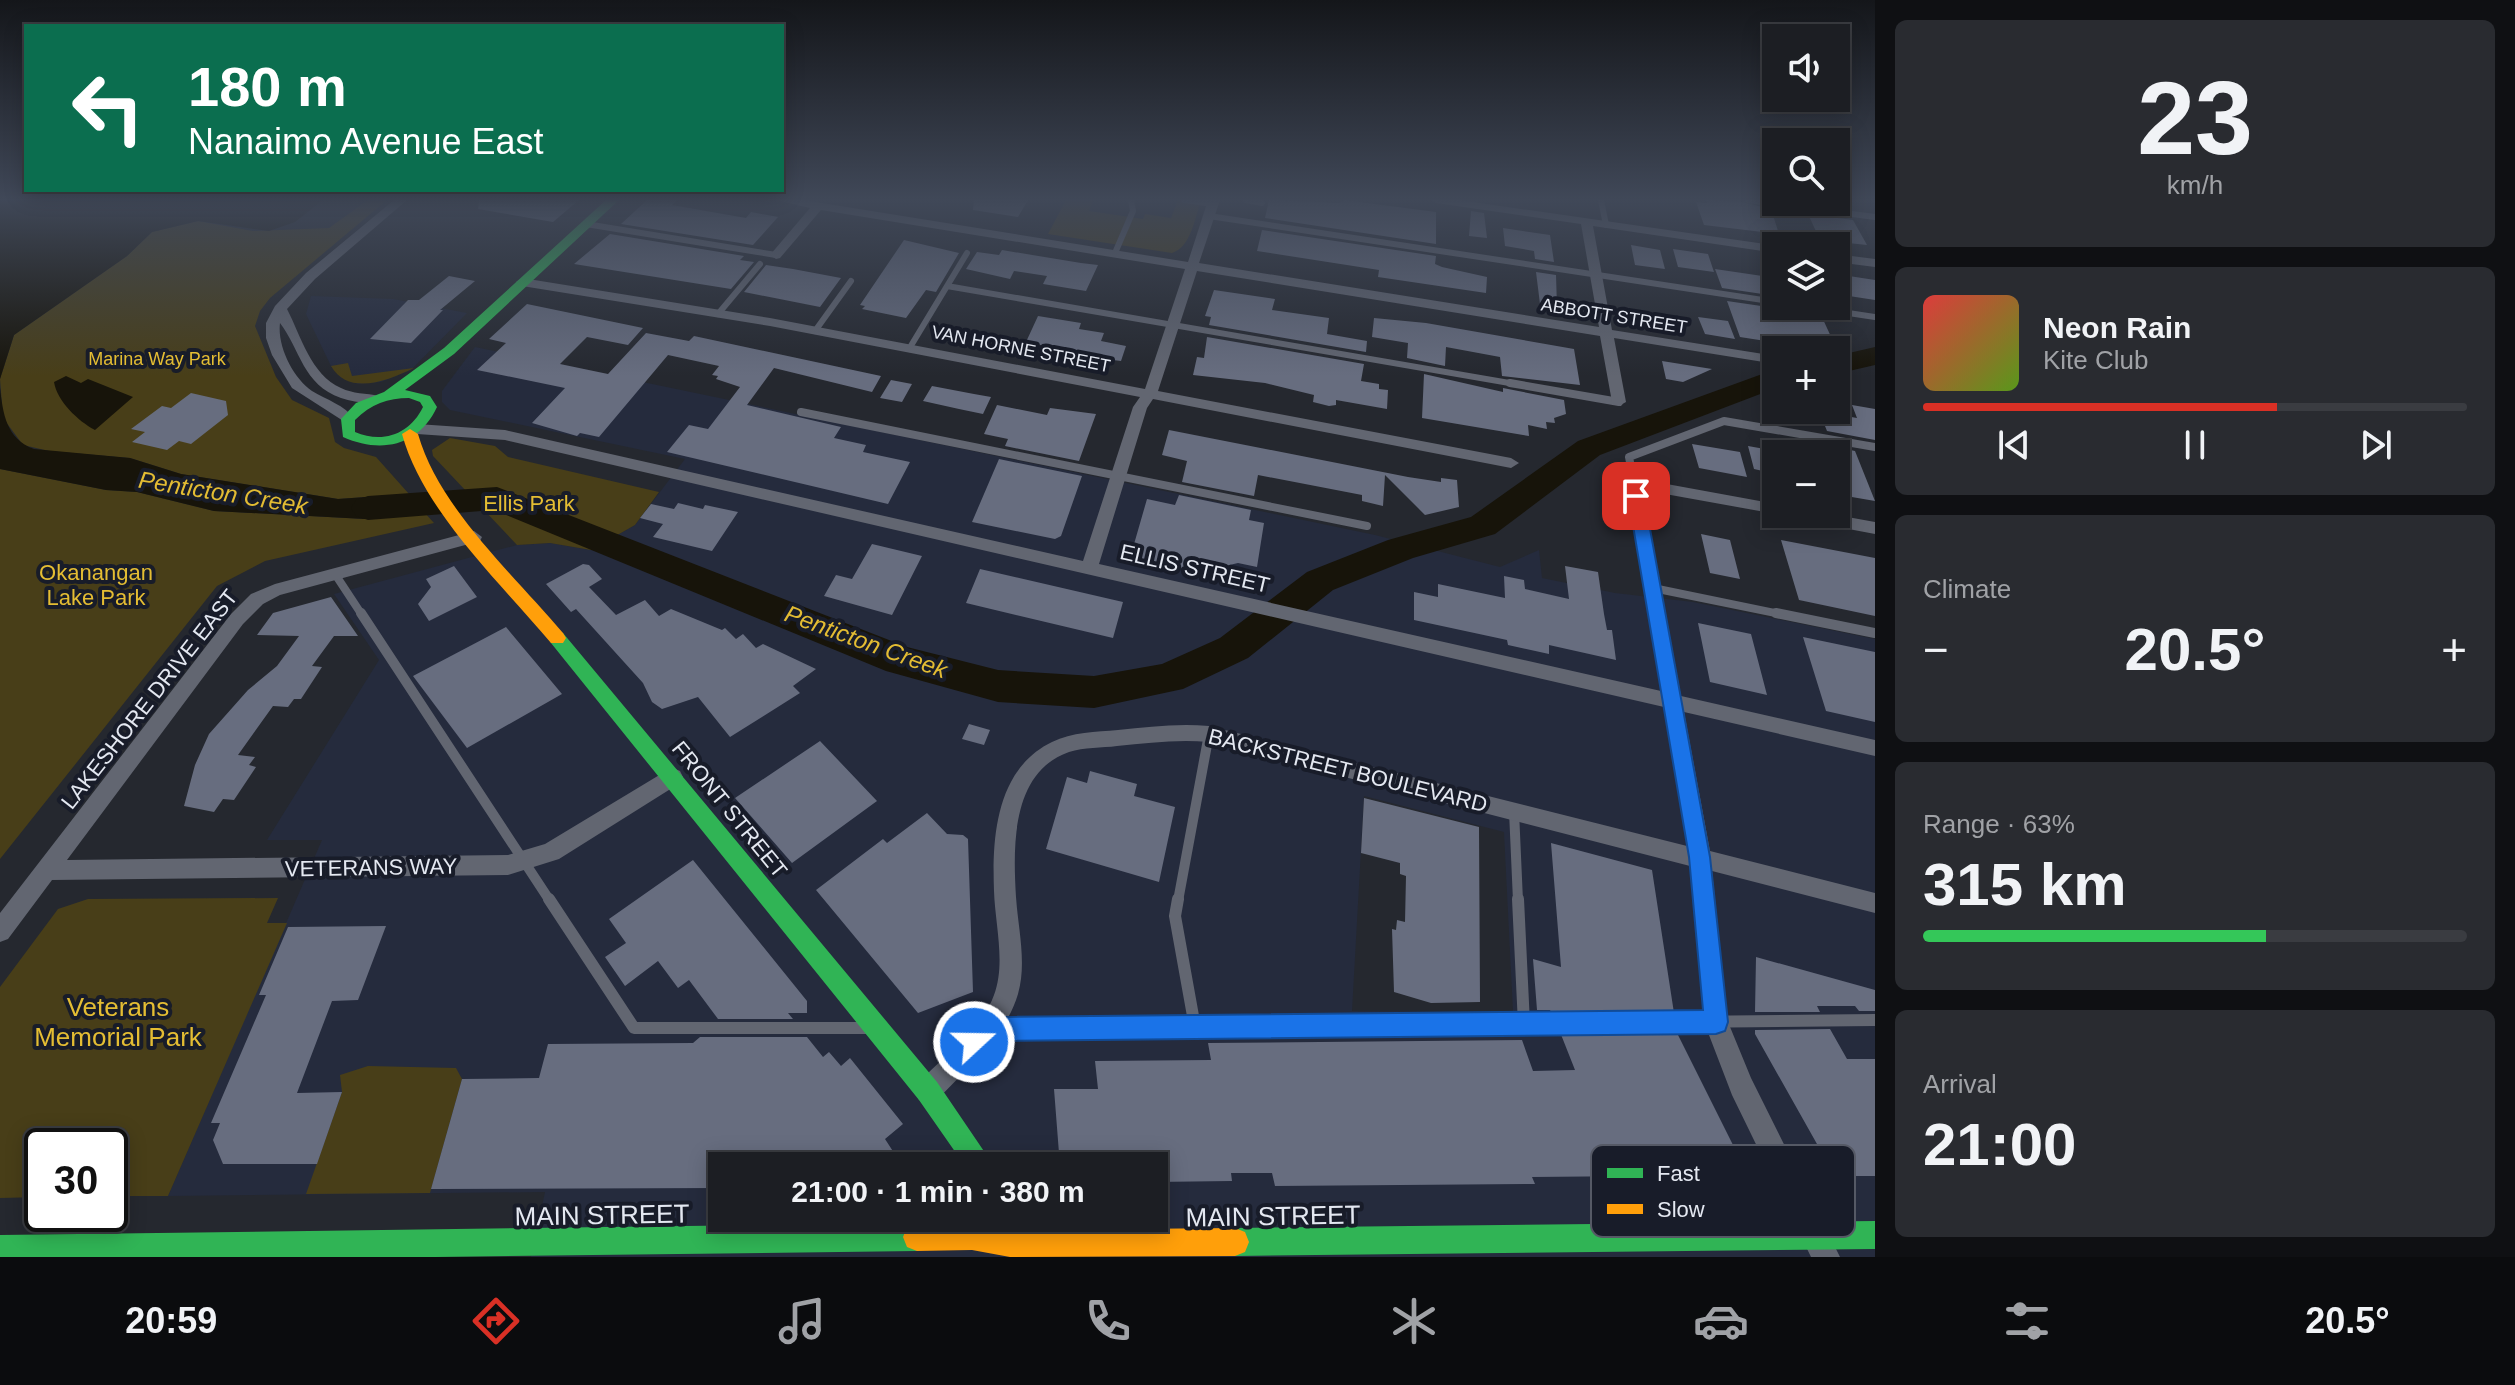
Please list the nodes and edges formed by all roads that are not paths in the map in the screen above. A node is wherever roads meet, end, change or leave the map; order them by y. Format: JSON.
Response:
{"nodes":[{"id":1,"x":333,"y":259,"type":"edge"},
{"id":2,"x":548,"y":259,"type":"edge"},
{"id":3,"x":964,"y":259,"type":"edge"},
{"id":4,"x":1149,"y":259,"type":"edge"},
{"id":5,"x":1195,"y":259,"type":"edge"},
{"id":6,"x":1503,"y":259,"type":"edge"},
{"id":7,"x":1592,"y":259,"type":"edge"},
{"id":8,"x":1850,"y":260,"type":"edge"},
{"id":9,"x":1875,"y":263,"type":"edge"},
{"id":10,"x":760,"y":264,"type":"dead end"},
{"id":11,"x":1193,"y":266,"type":"junction"},
{"id":12,"x":1595,"y":275,"type":"junction"},
{"id":13,"x":851,"y":281,"type":"dead end"},
{"id":14,"x":522,"y":282,"type":"junction"},
{"id":15,"x":947,"y":286,"type":"junction"},
{"id":16,"x":1762,"y":300,"type":"edge"},
{"id":17,"x":280,"y":309,"type":"junction"},
{"id":18,"x":1850,"y":313,"type":"edge"},
{"id":19,"x":718,"y":314,"type":"junction"},
{"id":20,"x":1875,"y":317,"type":"edge"},
{"id":21,"x":1173,"y":325,"type":"junction"},
{"id":22,"x":815,"y":331,"type":"junction"},
{"id":23,"x":1606,"y":333,"type":"junction"},
{"id":24,"x":909,"y":349,"type":"junction"},
{"id":25,"x":449,"y":351,"type":"junction"},
{"id":26,"x":1762,"y":358,"type":"edge"},
{"id":27,"x":1150,"y":394,"type":"junction"},
{"id":28,"x":382,"y":396,"type":"junction"},
{"id":29,"x":1619,"y":402,"type":"joint"},
{"id":30,"x":428,"y":406,"type":"junction"},
{"id":31,"x":801,"y":412,"type":"dead end"},
{"id":32,"x":348,"y":419,"type":"junction"},
{"id":33,"x":414,"y":431,"type":"junction"},
{"id":34,"x":505,"y":435,"type":"junction"},
{"id":35,"x":374,"y":443,"type":"junction"},
{"id":36,"x":1875,"y":447,"type":"edge"},
{"id":37,"x":1511,"y":463,"type":"dead end"},
{"id":38,"x":1118,"y":475,"type":"junction"},
{"id":39,"x":1634,"y":483,"type":"junction"},
{"id":40,"x":434,"y":488,"type":"junction"},
{"id":41,"x":1762,"y":506,"type":"edge"},
{"id":42,"x":1850,"y":523,"type":"edge"},
{"id":43,"x":1367,"y":526,"type":"dead end"},
{"id":44,"x":1875,"y":528,"type":"edge"},
{"id":45,"x":474,"y":537,"type":"junction"},
{"id":46,"x":1089,"y":569,"type":"junction"},
{"id":47,"x":335,"y":574,"type":"junction"},
{"id":48,"x":1653,"y":588,"type":"junction"},
{"id":49,"x":1875,"y":633,"type":"edge"},
{"id":50,"x":1673,"y":702,"type":"junction"},
{"id":51,"x":1209,"y":734,"type":"junction"},
{"id":52,"x":1875,"y":748,"type":"edge"},
{"id":53,"x":673,"y":777,"type":"junction"},
{"id":54,"x":1514,"y":811,"type":"junction"},
{"id":55,"x":1700,"y":857,"type":"junction"},
{"id":56,"x":525,"y":862,"type":"junction"},
{"id":57,"x":47,"y":870,"type":"junction"},
{"id":58,"x":1875,"y":903,"type":"edge"},
{"id":59,"x":0,"y":931,"type":"edge"},
{"id":60,"x":1875,"y":1020,"type":"edge"},
{"id":61,"x":1716,"y":1022,"type":"junction"},
{"id":62,"x":1524,"y":1024,"type":"junction"},
{"id":63,"x":1195,"y":1027,"type":"junction"},
{"id":64,"x":877,"y":1028,"type":"junction"},
{"id":65,"x":985,"y":1029,"type":"junction"},
{"id":66,"x":928,"y":1091,"type":"junction"},
{"id":67,"x":960,"y":1135,"type":"junction"},
{"id":68,"x":1770,"y":1145,"type":"edge"},
{"id":69,"x":962,"y":1152,"type":"edge"},
{"id":70,"x":972,"y":1152,"type":"edge"},
{"id":71,"x":921,"y":1232,"type":"edge"},
{"id":72,"x":1875,"y":1235,"type":"edge"},
{"id":73,"x":913,"y":1237,"type":"junction"},
{"id":74,"x":1821,"y":1246,"type":"edge"},
{"id":75,"x":0,"y":1249,"type":"edge"},
{"id":76,"x":1016,"y":1250,"type":"edge"},
{"id":77,"x":321,"y":1251,"type":"edge"}],
"edges":[{"from":1,"to":17,"type":"street"},
{"from":2,"to":14,"type":"street"},
{"from":3,"to":15,"type":"lane"},
{"from":4,"to":11,"type":"street","name":"ABBOTT STREET"},
{"from":5,"to":11,"type":"street"},
{"from":6,"to":12,"type":"lane"},
{"from":7,"to":12,"type":"street"},
{"from":8,"to":9,"type":"street"},
{"from":10,"to":19,"type":"lane"},
{"from":11,"to":21,"type":"street"},
{"from":11,"to":23,"type":"street","name":"ABBOTT STREET"},
{"from":12,"to":16,"type":"lane"},
{"from":12,"to":23,"type":"street"},
{"from":13,"to":22,"type":"lane"},
{"from":14,"to":19,"type":"street","name":"VAN HORNE STREET"},
{"from":14,"to":25,"type":"street"},
{"from":15,"to":21,"type":"lane"},
{"from":15,"to":24,"type":"lane"},
{"from":17,"to":28,"type":"street"},
{"from":17,"to":32,"type":"street"},
{"from":18,"to":20,"type":"lane"},
{"from":19,"to":22,"type":"street","name":"VAN HORNE STREET"},
{"from":21,"to":27,"type":"street"},
{"from":21,"to":29,"type":"lane"},
{"from":22,"to":24,"type":"street","name":"VAN HORNE STREET"},
{"from":23,"to":26,"type":"street","name":"ABBOTT STREET"},
{"from":23,"to":29,"type":"street"},
{"from":24,"to":27,"type":"street","name":"VAN HORNE STREET"},
{"from":25,"to":28,"type":"street"},
{"from":25,"to":30,"type":"street"},
{"from":27,"to":37,"type":"street","name":"VAN HORNE STREET"},
{"from":27,"to":38,"type":"street"},
{"from":28,"to":30,"type":"street"},
{"from":28,"to":32,"type":"street"},
{"from":30,"to":33,"type":"street"},
{"from":30,"to":34,"type":"street","name":"ELLIS STREET"},
{"from":31,"to":38,"type":"lane"},
{"from":32,"to":35,"type":"street","name":"FRONT STREET"},
{"from":33,"to":34,"type":"street","name":"ELLIS STREET"},
{"from":33,"to":35,"type":"street"},
{"from":33,"to":40,"type":"street","name":"FRONT STREET"},
{"from":34,"to":46,"type":"street","name":"ELLIS STREET"},
{"from":35,"to":40,"type":"street","name":"FRONT STREET"},
{"from":36,"to":39,"type":"lane"},
{"from":38,"to":43,"type":"lane"},
{"from":38,"to":46,"type":"street"},
{"from":39,"to":41,"type":"street"},
{"from":39,"to":48,"type":"street"},
{"from":40,"to":45,"type":"street","name":"FRONT STREET"},
{"from":42,"to":44,"type":"street"},
{"from":45,"to":47,"type":"street","name":"LAKESHORE DRIVE EAST"},
{"from":45,"to":53,"type":"street","name":"FRONT STREET"},
{"from":46,"to":50,"type":"street","name":"ELLIS STREET"},
{"from":47,"to":56,"type":"lane"},
{"from":47,"to":57,"type":"street","name":"LAKESHORE DRIVE EAST"},
{"from":48,"to":49,"type":"lane"},
{"from":48,"to":50,"type":"street"},
{"from":50,"to":52,"type":"street","name":"ELLIS STREET"},
{"from":50,"to":55,"type":"street"},
{"from":51,"to":54,"type":"street","name":"BACKSTREET BOULEVARD"},
{"from":51,"to":63,"type":"lane"},
{"from":51,"to":65,"type":"street","name":"BACKSTREET BOULEVARD"},
{"from":53,"to":56,"type":"street","name":"VETERANS WAY"},
{"from":53,"to":64,"type":"street","name":"FRONT STREET"},
{"from":54,"to":55,"type":"street","name":"BACKSTREET BOULEVARD"},
{"from":54,"to":62,"type":"lane"},
{"from":55,"to":58,"type":"street","name":"BACKSTREET BOULEVARD"},
{"from":55,"to":61,"type":"street"},
{"from":56,"to":57,"type":"street","name":"VETERANS WAY"},
{"from":56,"to":64,"type":"lane"},
{"from":57,"to":59,"type":"street","name":"LAKESHORE DRIVE EAST"},
{"from":60,"to":61,"type":"lane"},
{"from":61,"to":62,"type":"lane"},
{"from":61,"to":68,"type":"street"},
{"from":62,"to":63,"type":"lane"},
{"from":63,"to":65,"type":"lane"},
{"from":64,"to":66,"type":"street","name":"FRONT STREET"},
{"from":65,"to":66,"type":"street","name":"BACKSTREET BOULEVARD"},
{"from":66,"to":67,"type":"street","name":"FRONT STREET"},
{"from":67,"to":69,"type":"street"},
{"from":67,"to":70,"type":"street","name":"FRONT STREET"},
{"from":71,"to":73,"type":"street"},
{"from":72,"to":74,"type":"street","name":"MAIN STREET"},
{"from":73,"to":76,"type":"street","name":"MAIN STREET"},
{"from":73,"to":77,"type":"street","name":"MAIN STREET"},
{"from":74,"to":76,"type":"street","name":"MAIN STREET"},
{"from":75,"to":77,"type":"street","name":"MAIN STREET"}]}
